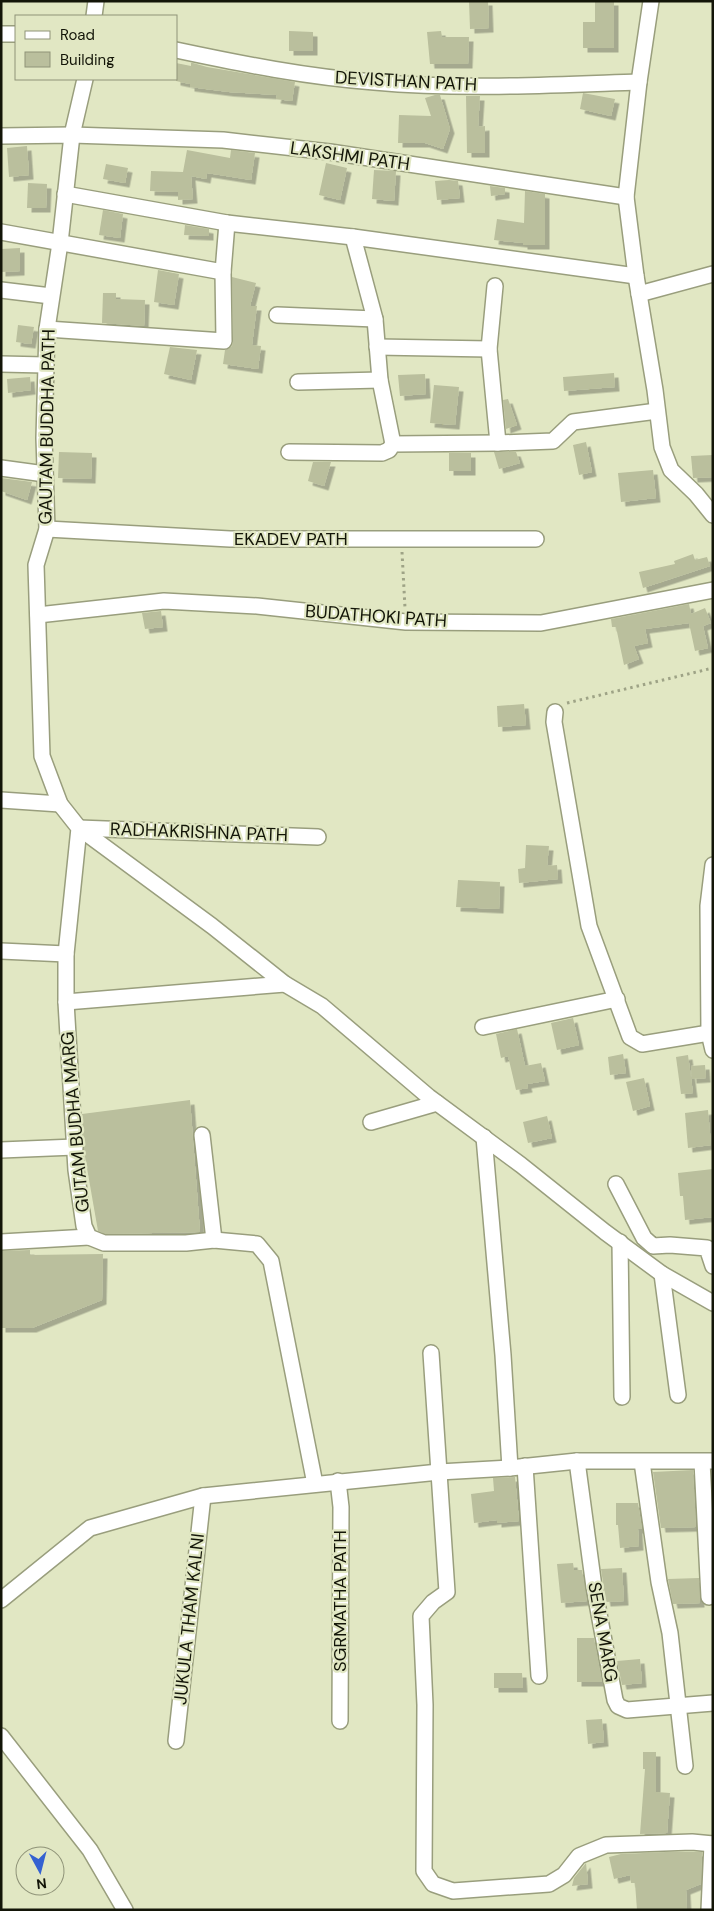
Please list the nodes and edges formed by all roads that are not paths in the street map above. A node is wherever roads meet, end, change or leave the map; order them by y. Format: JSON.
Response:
{"nodes":[{"id":1,"x":96,"y":1,"type":"edge"},
{"id":2,"x":651,"y":1,"type":"edge"},
{"id":3,"x":94,"y":15,"type":"edge"},
{"id":4,"x":1,"y":34,"type":"edge"},
{"id":5,"x":15,"y":34,"type":"edge"},
{"id":6,"x":178,"y":50,"type":"edge"},
{"id":7,"x":85,"y":80,"type":"edge"},
{"id":8,"x":639,"y":82,"type":"junction"},
{"id":9,"x":72,"y":135,"type":"junction"},
{"id":10,"x":1,"y":136,"type":"edge"},
{"id":11,"x":65,"y":194,"type":"junction"},
{"id":12,"x":626,"y":197,"type":"junction"},
{"id":13,"x":226,"y":223,"type":"junction"},
{"id":14,"x":1,"y":232,"type":"edge"},
{"id":15,"x":353,"y":237,"type":"junction"},
{"id":16,"x":60,"y":243,"type":"junction"},
{"id":17,"x":223,"y":272,"type":"junction"},
{"id":18,"x":713,"y":274,"type":"edge"},
{"id":19,"x":636,"y":276,"type":"junction"},
{"id":20,"x":495,"y":286,"type":"dead end"},
{"id":21,"x":1,"y":290,"type":"edge"},
{"id":22,"x":639,"y":294,"type":"junction"},
{"id":23,"x":51,"y":296,"type":"junction"},
{"id":24,"x":277,"y":315,"type":"dead end"},
{"id":25,"x":375,"y":319,"type":"junction"},
{"id":26,"x":47,"y":329,"type":"junction"},
{"id":27,"x":377,"y":347,"type":"junction"},
{"id":28,"x":489,"y":349,"type":"junction"},
{"id":29,"x":1,"y":364,"type":"edge"},
{"id":30,"x":45,"y":365,"type":"junction"},
{"id":31,"x":380,"y":380,"type":"junction"},
{"id":32,"x":298,"y":382,"type":"dead end"},
{"id":33,"x":657,"y":411,"type":"junction"},
{"id":34,"x":498,"y":443,"type":"junction"},
{"id":35,"x":393,"y":444,"type":"junction"},
{"id":36,"x":289,"y":452,"type":"dead end"},
{"id":37,"x":1,"y":468,"type":"edge"},
{"id":38,"x":45,"y":474,"type":"junction"},
{"id":39,"x":713,"y":515,"type":"edge"},
{"id":40,"x":47,"y":530,"type":"junction"},
{"id":41,"x":536,"y":539,"type":"dead end"},
{"id":42,"x":713,"y":590,"type":"edge"},
{"id":43,"x":38,"y":615,"type":"junction"},
{"id":44,"x":555,"y":712,"type":"road end"},
{"id":45,"x":1,"y":800,"type":"edge"},
{"id":46,"x":60,"y":804,"type":"junction"},
{"id":47,"x":79,"y":828,"type":"junction"},
{"id":48,"x":318,"y":837,"type":"dead end"},
{"id":49,"x":713,"y":865,"type":"edge"},
{"id":50,"x":1,"y":951,"type":"edge"},
{"id":51,"x":66,"y":954,"type":"junction"},
{"id":52,"x":285,"y":984,"type":"junction"},
{"id":53,"x":617,"y":999,"type":"junction"},
{"id":54,"x":66,"y":1002,"type":"junction"},
{"id":55,"x":483,"y":1027,"type":"dead end"},
{"id":56,"x":710,"y":1033,"type":"junction"},
{"id":57,"x":713,"y":1050,"type":"edge"},
{"id":58,"x":437,"y":1103,"type":"junction"},
{"id":59,"x":371,"y":1122,"type":"dead end"},
{"id":60,"x":202,"y":1135,"type":"dead end"},
{"id":61,"x":484,"y":1138,"type":"junction"},
{"id":62,"x":75,"y":1147,"type":"junction"},
{"id":63,"x":1,"y":1150,"type":"edge"},
{"id":64,"x":616,"y":1184,"type":"dead end"},
{"id":65,"x":89,"y":1236,"type":"junction"},
{"id":66,"x":214,"y":1240,"type":"junction"},
{"id":67,"x":1,"y":1242,"type":"edge"},
{"id":68,"x":620,"y":1242,"type":"junction"},
{"id":69,"x":713,"y":1266,"type":"edge"},
{"id":70,"x":662,"y":1274,"type":"junction"},
{"id":71,"x":713,"y":1303,"type":"edge"},
{"id":72,"x":431,"y":1352,"type":"dead end"},
{"id":73,"x":678,"y":1395,"type":"dead end"},
{"id":74,"x":622,"y":1397,"type":"dead end"},
{"id":75,"x":577,"y":1461,"type":"junction"},
{"id":76,"x":707,"y":1461,"type":"edge"},
{"id":77,"x":642,"y":1462,"type":"junction"},
{"id":78,"x":518,"y":1467,"type":"junction"},
{"id":79,"x":438,"y":1472,"type":"junction"},
{"id":80,"x":338,"y":1481,"type":"junction"},
{"id":81,"x":315,"y":1484,"type":"junction"},
{"id":82,"x":203,"y":1496,"type":"junction"},
{"id":83,"x":709,"y":1597,"type":"dead end"},
{"id":84,"x":1,"y":1600,"type":"edge"},
{"id":85,"x":539,"y":1676,"type":"dead end"},
{"id":86,"x":713,"y":1703,"type":"edge"},
{"id":87,"x":677,"y":1707,"type":"junction"},
{"id":88,"x":340,"y":1721,"type":"dead end"},
{"id":89,"x":1,"y":1736,"type":"edge"},
{"id":90,"x":176,"y":1741,"type":"dead end"},
{"id":91,"x":685,"y":1766,"type":"dead end"},
{"id":92,"x":712,"y":1844,"type":"edge"},
{"id":93,"x":125,"y":1910,"type":"edge"},
{"id":94,"x":709,"y":1910,"type":"edge"}],
"edges":[{"from":1,"to":3,"type":"street"},
{"from":2,"to":8,"type":"street"},
{"from":4,"to":5,"type":"street"},
{"from":6,"to":8,"type":"street","name":"DEVISTHAN PATH"},
{"from":7,"to":9,"type":"street","name":"GAUTAM BUDDHA PATH"},
{"from":8,"to":12,"type":"street"},
{"from":9,"to":10,"type":"street","name":"LAKSHMI PATH"},
{"from":9,"to":11,"type":"street","name":"GAUTAM BUDDHA PATH"},
{"from":9,"to":12,"type":"street","name":"LAKSHMI PATH"},
{"from":11,"to":13,"type":"street"},
{"from":11,"to":16,"type":"street","name":"GAUTAM BUDDHA PATH"},
{"from":12,"to":19,"type":"street"},
{"from":13,"to":15,"type":"street"},
{"from":13,"to":17,"type":"street"},
{"from":14,"to":16,"type":"street"},
{"from":15,"to":19,"type":"street"},
{"from":15,"to":25,"type":"street"},
{"from":16,"to":17,"type":"street"},
{"from":16,"to":23,"type":"street","name":"GAUTAM BUDDHA PATH"},
{"from":17,"to":26,"type":"street"},
{"from":18,"to":22,"type":"street"},
{"from":19,"to":22,"type":"street"},
{"from":20,"to":28,"type":"street"},
{"from":21,"to":23,"type":"street"},
{"from":22,"to":33,"type":"street"},
{"from":23,"to":26,"type":"street","name":"GAUTAM BUDDHA PATH"},
{"from":24,"to":25,"type":"street"},
{"from":25,"to":27,"type":"street"},
{"from":26,"to":30,"type":"street","name":"GAUTAM BUDDHA PATH"},
{"from":27,"to":28,"type":"street"},
{"from":27,"to":31,"type":"street"},
{"from":28,"to":34,"type":"street"},
{"from":29,"to":30,"type":"street"},
{"from":30,"to":38,"type":"street","name":"GAUTAM BUDDHA PATH"},
{"from":31,"to":32,"type":"street"},
{"from":31,"to":35,"type":"street"},
{"from":33,"to":34,"type":"street"},
{"from":33,"to":39,"type":"street"},
{"from":34,"to":35,"type":"street"},
{"from":35,"to":36,"type":"street"},
{"from":37,"to":38,"type":"street"},
{"from":38,"to":40,"type":"street","name":"GAUTAM BUDDHA PATH"},
{"from":40,"to":41,"type":"street","name":"EKADEV PATH"},
{"from":40,"to":43,"type":"street","name":"GAUTAM BUDDHA PATH"},
{"from":42,"to":43,"type":"street","name":"BUDATHOKI PATH"},
{"from":43,"to":46,"type":"street","name":"GAUTAM BUDDHA PATH"},
{"from":44,"to":53,"type":"street"},
{"from":45,"to":46,"type":"street"},
{"from":46,"to":47,"type":"street"},
{"from":47,"to":48,"type":"street","name":"RADHAKRISHNA PATH"},
{"from":47,"to":51,"type":"street","name":"GUTAM BUDHA MARG"},
{"from":47,"to":52,"type":"street"},
{"from":49,"to":56,"type":"street"},
{"from":50,"to":51,"type":"street"},
{"from":51,"to":54,"type":"street","name":"GUTAM BUDHA MARG"},
{"from":52,"to":54,"type":"street"},
{"from":52,"to":58,"type":"street"},
{"from":53,"to":55,"type":"street"},
{"from":53,"to":56,"type":"street"},
{"from":54,"to":62,"type":"street","name":"GUTAM BUDHA MARG"},
{"from":56,"to":57,"type":"street"},
{"from":58,"to":59,"type":"street"},
{"from":58,"to":61,"type":"street"},
{"from":60,"to":66,"type":"street"},
{"from":61,"to":68,"type":"street"},
{"from":61,"to":78,"type":"street"},
{"from":62,"to":63,"type":"street"},
{"from":62,"to":65,"type":"street","name":"GUTAM BUDHA MARG"},
{"from":64,"to":69,"type":"street"},
{"from":65,"to":66,"type":"street","name":"GUTAM BUDHA MARG"},
{"from":65,"to":67,"type":"street"},
{"from":66,"to":81,"type":"street","name":"GUTAM BUDHA MARG"},
{"from":68,"to":70,"type":"street"},
{"from":68,"to":74,"type":"street"},
{"from":70,"to":71,"type":"street"},
{"from":70,"to":73,"type":"street"},
{"from":72,"to":79,"type":"street"},
{"from":75,"to":77,"type":"street"},
{"from":75,"to":78,"type":"street"},
{"from":75,"to":87,"type":"street","name":"SENA MARG"},
{"from":76,"to":77,"type":"street"},
{"from":76,"to":83,"type":"street"},
{"from":77,"to":87,"type":"street"},
{"from":78,"to":79,"type":"street"},
{"from":78,"to":85,"type":"street"},
{"from":79,"to":80,"type":"street"},
{"from":79,"to":92,"type":"street"},
{"from":80,"to":81,"type":"street"},
{"from":80,"to":88,"type":"street","name":"SGRMATHA PATH"},
{"from":81,"to":82,"type":"street"},
{"from":82,"to":84,"type":"street"},
{"from":82,"to":90,"type":"street","name":"JUKULA THAM KALNI"},
{"from":86,"to":87,"type":"street","name":"SENA MARG"},
{"from":87,"to":91,"type":"street"},
{"from":89,"to":93,"type":"street"},
{"from":92,"to":94,"type":"street"}]}
